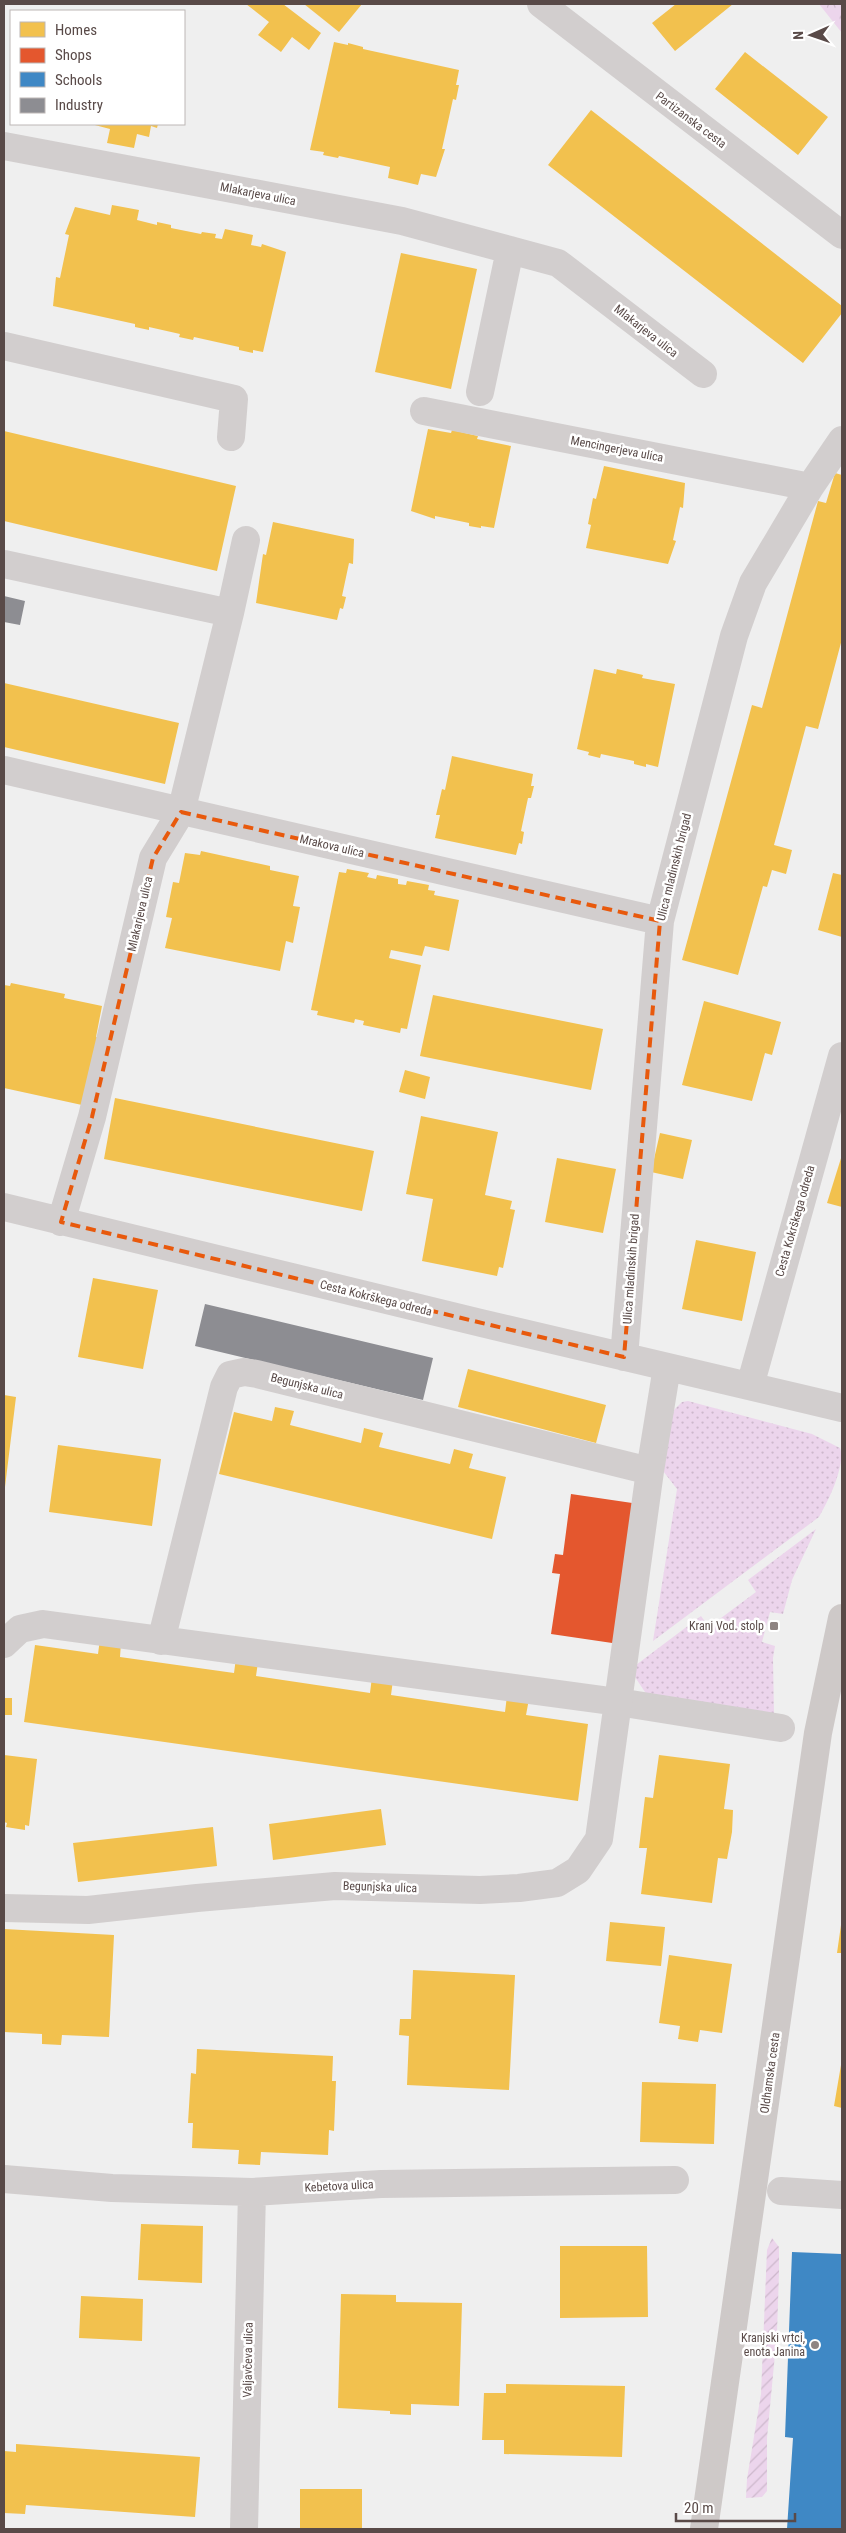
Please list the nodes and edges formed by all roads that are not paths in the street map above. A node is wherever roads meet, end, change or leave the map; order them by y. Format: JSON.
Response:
{"nodes":[{"id":1,"x":541,"y":4,"type":"edge"},
{"id":2,"x":4,"y":146,"type":"edge"},
{"id":3,"x":842,"y":235,"type":"edge"},
{"id":4,"x":510,"y":250,"type":"junction"},
{"id":5,"x":4,"y":346,"type":"edge"},
{"id":6,"x":703,"y":374,"type":"dead end"},
{"id":7,"x":480,"y":392,"type":"dead end"},
{"id":8,"x":424,"y":410,"type":"dead end"},
{"id":9,"x":231,"y":437,"type":"dead end"},
{"id":10,"x":842,"y":440,"type":"edge"},
{"id":11,"x":810,"y":487,"type":"junction"},
{"id":12,"x":246,"y":540,"type":"dead end"},
{"id":13,"x":4,"y":564,"type":"edge"},
{"id":14,"x":230,"y":613,"type":"junction"},
{"id":15,"x":4,"y":770,"type":"edge"},
{"id":16,"x":181,"y":812,"type":"junction"},
{"id":17,"x":660,"y":921,"type":"junction"},
{"id":18,"x":842,"y":1056,"type":"edge"},
{"id":19,"x":4,"y":1207,"type":"edge"},
{"id":20,"x":61,"y":1222,"type":"junction"},
{"id":21,"x":624,"y":1357,"type":"junction"},
{"id":22,"x":667,"y":1367,"type":"junction"},
{"id":23,"x":750,"y":1386,"type":"junction"},
{"id":24,"x":842,"y":1408,"type":"edge"},
{"id":25,"x":650,"y":1471,"type":"junction"},
{"id":26,"x":842,"y":1618,"type":"edge"},
{"id":27,"x":161,"y":1641,"type":"junction"},
{"id":28,"x":4,"y":1644,"type":"edge"},
{"id":29,"x":618,"y":1702,"type":"junction"},
{"id":30,"x":781,"y":1728,"type":"dead end"},
{"id":31,"x":4,"y":1908,"type":"edge"},
{"id":32,"x":4,"y":2179,"type":"edge"},
{"id":33,"x":675,"y":2180,"type":"dead end"},
{"id":34,"x":781,"y":2190,"type":"dead end"},
{"id":35,"x":252,"y":2192,"type":"junction"},
{"id":36,"x":842,"y":2195,"type":"edge"},
{"id":37,"x":244,"y":2529,"type":"edge"},
{"id":38,"x":704,"y":2529,"type":"edge"}],
"edges":[{"from":1,"to":3,"type":"street","name":"Partizanska cesta"},
{"from":2,"to":4,"type":"street","name":"Mlakarjeva ulica"},
{"from":4,"to":6,"type":"street","name":"Mlakarjeva ulica"},
{"from":4,"to":7,"type":"street"},
{"from":5,"to":9,"type":"street"},
{"from":8,"to":11,"type":"street","name":"Mencingerjeva ulica"},
{"from":10,"to":11,"type":"street","name":"Ulica mladinskih brigad"},
{"from":11,"to":17,"type":"street","name":"Ulica mladinskih brigad"},
{"from":12,"to":14,"type":"street","name":"Mlakarjeva ulica"},
{"from":13,"to":14,"type":"street"},
{"from":14,"to":16,"type":"street","name":"Mlakarjeva ulica"},
{"from":15,"to":16,"type":"street","name":"Mrakova ulica"},
{"from":16,"to":17,"type":"street","name":"Mrakova ulica"},
{"from":16,"to":20,"type":"street","name":"Mlakarjeva ulica"},
{"from":17,"to":21,"type":"street","name":"Ulica mladinskih brigad"},
{"from":18,"to":23,"type":"street","name":"Cesta Kokrškega odreda"},
{"from":19,"to":20,"type":"street","name":"Cesta Kokrškega odreda"},
{"from":20,"to":21,"type":"street","name":"Cesta Kokrškega odreda"},
{"from":21,"to":22,"type":"street","name":"Cesta Kokrškega odreda"},
{"from":22,"to":23,"type":"street","name":"Cesta Kokrškega odreda"},
{"from":22,"to":25,"type":"street","name":"Begunjska ulica"},
{"from":23,"to":24,"type":"street","name":"Cesta Kokrškega odreda"},
{"from":25,"to":27,"type":"street","name":"Begunjska ulica"},
{"from":25,"to":29,"type":"street","name":"Begunjska ulica"},
{"from":26,"to":38,"type":"main road","name":"Oldhamska cesta"},
{"from":27,"to":28,"type":"street"},
{"from":27,"to":29,"type":"street"},
{"from":29,"to":30,"type":"street"},
{"from":29,"to":31,"type":"street","name":"Begunjska ulica"},
{"from":32,"to":35,"type":"street","name":"Kebetova ulica"},
{"from":33,"to":35,"type":"street","name":"Kebetova ulica"},
{"from":34,"to":36,"type":"street"},
{"from":35,"to":37,"type":"street","name":"Valjavčeva ulica"}]}
